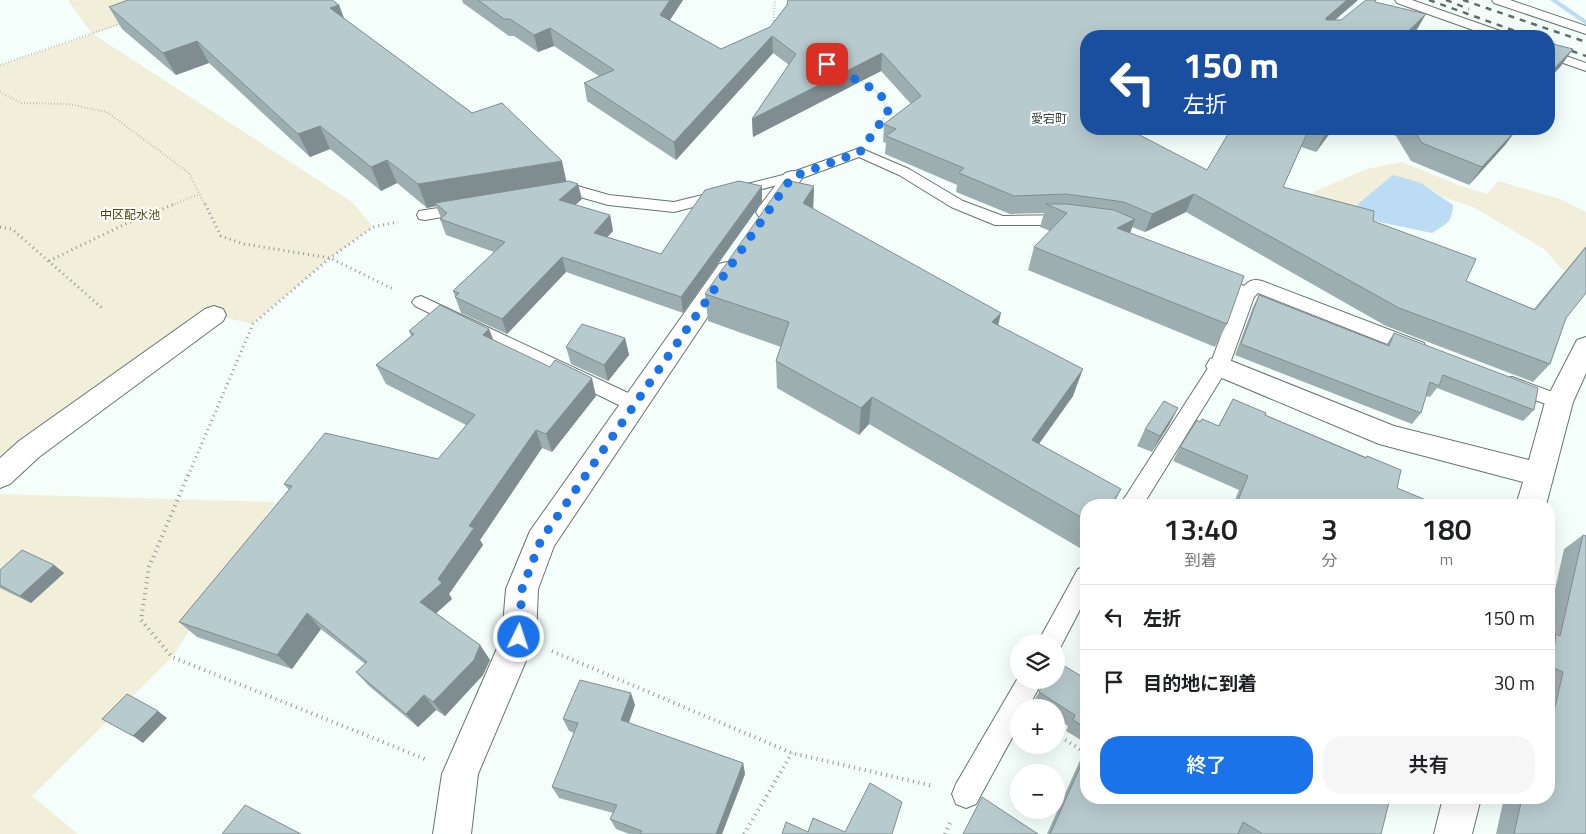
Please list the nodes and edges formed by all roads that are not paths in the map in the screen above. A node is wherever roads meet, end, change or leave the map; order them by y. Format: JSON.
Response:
{"nodes":[{"id":1,"x":1401,"y":0,"type":"edge"},
{"id":2,"x":1498,"y":0,"type":"edge"},
{"id":3,"x":1484,"y":30,"type":"edge"},
{"id":4,"x":1586,"y":30,"type":"edge"},
{"id":5,"x":1555,"y":56,"type":"edge"},
{"id":6,"x":1586,"y":67,"type":"edge"},
{"id":7,"x":792,"y":177,"type":"junction"},
{"id":8,"x":537,"y":196,"type":"edge"},
{"id":9,"x":481,"y":206,"type":"edge"},
{"id":10,"x":425,"y":215,"type":"dead end"},
{"id":11,"x":1081,"y":222,"type":"edge"},
{"id":12,"x":1204,"y":272,"type":"edge"},
{"id":13,"x":1246,"y":294,"type":"junction"},
{"id":14,"x":420,"y":302,"type":"road end"},
{"id":15,"x":214,"y":315,"type":"dead end"},
{"id":16,"x":1586,"y":346,"type":"edge"},
{"id":17,"x":1430,"y":353,"type":"edge"},
{"id":18,"x":1219,"y":366,"type":"junction"},
{"id":19,"x":1495,"y":377,"type":"edge"},
{"id":20,"x":1559,"y":402,"type":"junction"},
{"id":21,"x":634,"y":404,"type":"junction"},
{"id":22,"x":1539,"y":474,"type":"junction"},
{"id":23,"x":0,"y":476,"type":"edge"},
{"id":24,"x":1135,"y":499,"type":"edge"},
{"id":25,"x":1533,"y":499,"type":"edge"},
{"id":26,"x":1080,"y":592,"type":"edge"},
{"id":27,"x":1055,"y":634,"type":"edge"},
{"id":28,"x":1025,"y":689,"type":"edge"},
{"id":29,"x":966,"y":794,"type":"road end"},
{"id":30,"x":452,"y":834,"type":"edge"}],
"edges":[{"from":1,"to":3,"type":"lane"},
{"from":2,"to":4,"type":"lane"},
{"from":5,"to":6,"type":"lane"},
{"from":7,"to":8,"type":"lane"},
{"from":7,"to":11,"type":"lane"},
{"from":7,"to":21,"type":"street"},
{"from":9,"to":10,"type":"lane"},
{"from":12,"to":13,"type":"lane"},
{"from":13,"to":17,"type":"lane"},
{"from":13,"to":18,"type":"lane"},
{"from":14,"to":21,"type":"lane"},
{"from":15,"to":23,"type":"street"},
{"from":16,"to":20,"type":"street"},
{"from":18,"to":22,"type":"street"},
{"from":18,"to":24,"type":"lane"},
{"from":19,"to":20,"type":"lane"},
{"from":20,"to":22,"type":"street"},
{"from":21,"to":30,"type":"street"},
{"from":22,"to":25,"type":"street"},
{"from":26,"to":27,"type":"lane"},
{"from":28,"to":29,"type":"lane"}]}
